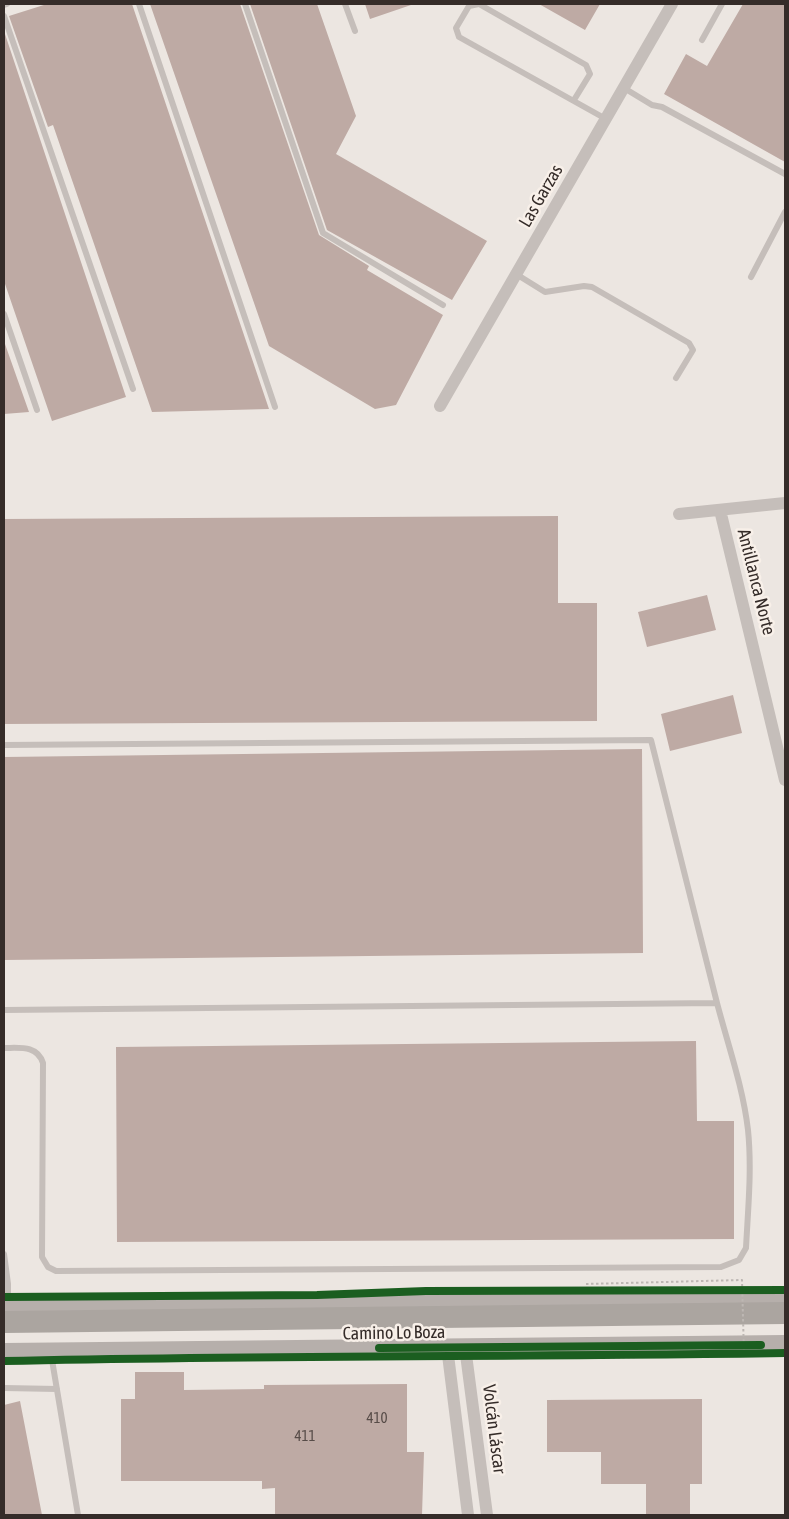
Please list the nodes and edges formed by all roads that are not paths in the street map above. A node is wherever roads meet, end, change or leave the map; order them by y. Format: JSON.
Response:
{"nodes":[{"id":1,"x":139,"y":4,"type":"edge"},
{"id":2,"x":245,"y":4,"type":"edge"},
{"id":3,"x":346,"y":4,"type":"edge"},
{"id":4,"x":672,"y":4,"type":"edge"},
{"id":5,"x":722,"y":4,"type":"edge"},
{"id":6,"x":4,"y":16,"type":"edge"},
{"id":7,"x":355,"y":31,"type":"dead end"},
{"id":8,"x":702,"y":40,"type":"dead end"},
{"id":9,"x":624,"y":88,"type":"junction"},
{"id":10,"x":574,"y":100,"type":"junction"},
{"id":11,"x":606,"y":119,"type":"junction"},
{"id":12,"x":785,"y":174,"type":"edge"},
{"id":13,"x":785,"y":212,"type":"edge"},
{"id":14,"x":516,"y":274,"type":"junction"},
{"id":15,"x":751,"y":276,"type":"dead end"},
{"id":16,"x":443,"y":304,"type":"dead end"},
{"id":17,"x":4,"y":314,"type":"edge"},
{"id":18,"x":676,"y":378,"type":"dead end"},
{"id":19,"x":133,"y":389,"type":"dead end"},
{"id":20,"x":440,"y":406,"type":"dead end"},
{"id":21,"x":274,"y":407,"type":"dead end"},
{"id":22,"x":37,"y":410,"type":"dead end"},
{"id":23,"x":785,"y":503,"type":"edge"},
{"id":24,"x":720,"y":510,"type":"junction"},
{"id":25,"x":679,"y":514,"type":"dead end"},
{"id":26,"x":4,"y":745,"type":"edge"},
{"id":27,"x":785,"y":780,"type":"edge"},
{"id":28,"x":717,"y":1003,"type":"junction"},
{"id":29,"x":4,"y":1010,"type":"edge"},
{"id":30,"x":4,"y":1048,"type":"edge"},
{"id":31,"x":4,"y":1254,"type":"edge"},
{"id":32,"x":785,"y":1298,"type":"edge"},
{"id":33,"x":5,"y":1312,"type":"edge"},
{"id":34,"x":785,"y":1313,"type":"edge"},
{"id":35,"x":785,"y":1328,"type":"edge"},
{"id":36,"x":4,"y":1337,"type":"edge"},
{"id":37,"x":785,"y":1344,"type":"edge"},
{"id":38,"x":447,"y":1347,"type":"junction"},
{"id":39,"x":466,"y":1347,"type":"junction"},
{"id":40,"x":4,"y":1352,"type":"edge"},
{"id":41,"x":51,"y":1352,"type":"junction"},
{"id":42,"x":4,"y":1388,"type":"edge"},
{"id":43,"x":57,"y":1389,"type":"junction"},
{"id":44,"x":78,"y":1515,"type":"edge"},
{"id":45,"x":468,"y":1515,"type":"edge"},
{"id":46,"x":487,"y":1515,"type":"edge"}],
"edges":[{"from":1,"to":21,"type":"lane"},
{"from":2,"to":16,"type":"lane"},
{"from":3,"to":7,"type":"lane"},
{"from":4,"to":9,"type":"street","name":"Las Garzas"},
{"from":5,"to":8,"type":"lane"},
{"from":6,"to":19,"type":"lane"},
{"from":9,"to":11,"type":"street","name":"Las Garzas"},
{"from":9,"to":12,"type":"lane"},
{"from":10,"to":10,"type":"lane"},
{"from":10,"to":11,"type":"lane"},
{"from":11,"to":14,"type":"street","name":"Las Garzas"},
{"from":13,"to":15,"type":"lane"},
{"from":14,"to":18,"type":"lane"},
{"from":14,"to":20,"type":"street","name":"Las Garzas"},
{"from":17,"to":22,"type":"lane"},
{"from":23,"to":24,"type":"street","name":"Antillanca Norte"},
{"from":24,"to":25,"type":"street","name":"Antillanca Norte"},
{"from":24,"to":27,"type":"street","name":"Antillanca Norte"},
{"from":26,"to":28,"type":"lane"},
{"from":28,"to":29,"type":"lane"},
{"from":28,"to":30,"type":"lane"},
{"from":31,"to":33,"type":"lane"},
{"from":32,"to":33,"type":"street","name":"Camino Lo Boza"},
{"from":33,"to":34,"type":"highway"},
{"from":35,"to":36,"type":"highway"},
{"from":37,"to":39,"type":"street","name":"Camino Lo Boza"},
{"from":38,"to":39,"type":"street","name":"Camino Lo Boza"},
{"from":38,"to":41,"type":"street","name":"Camino Lo Boza"},
{"from":38,"to":45,"type":"street","name":"Volcán Láscar"},
{"from":39,"to":46,"type":"street","name":"Volcán Láscar"},
{"from":40,"to":41,"type":"street","name":"Camino Lo Boza"},
{"from":41,"to":43,"type":"lane"},
{"from":42,"to":43,"type":"lane"},
{"from":43,"to":44,"type":"lane"}]}
